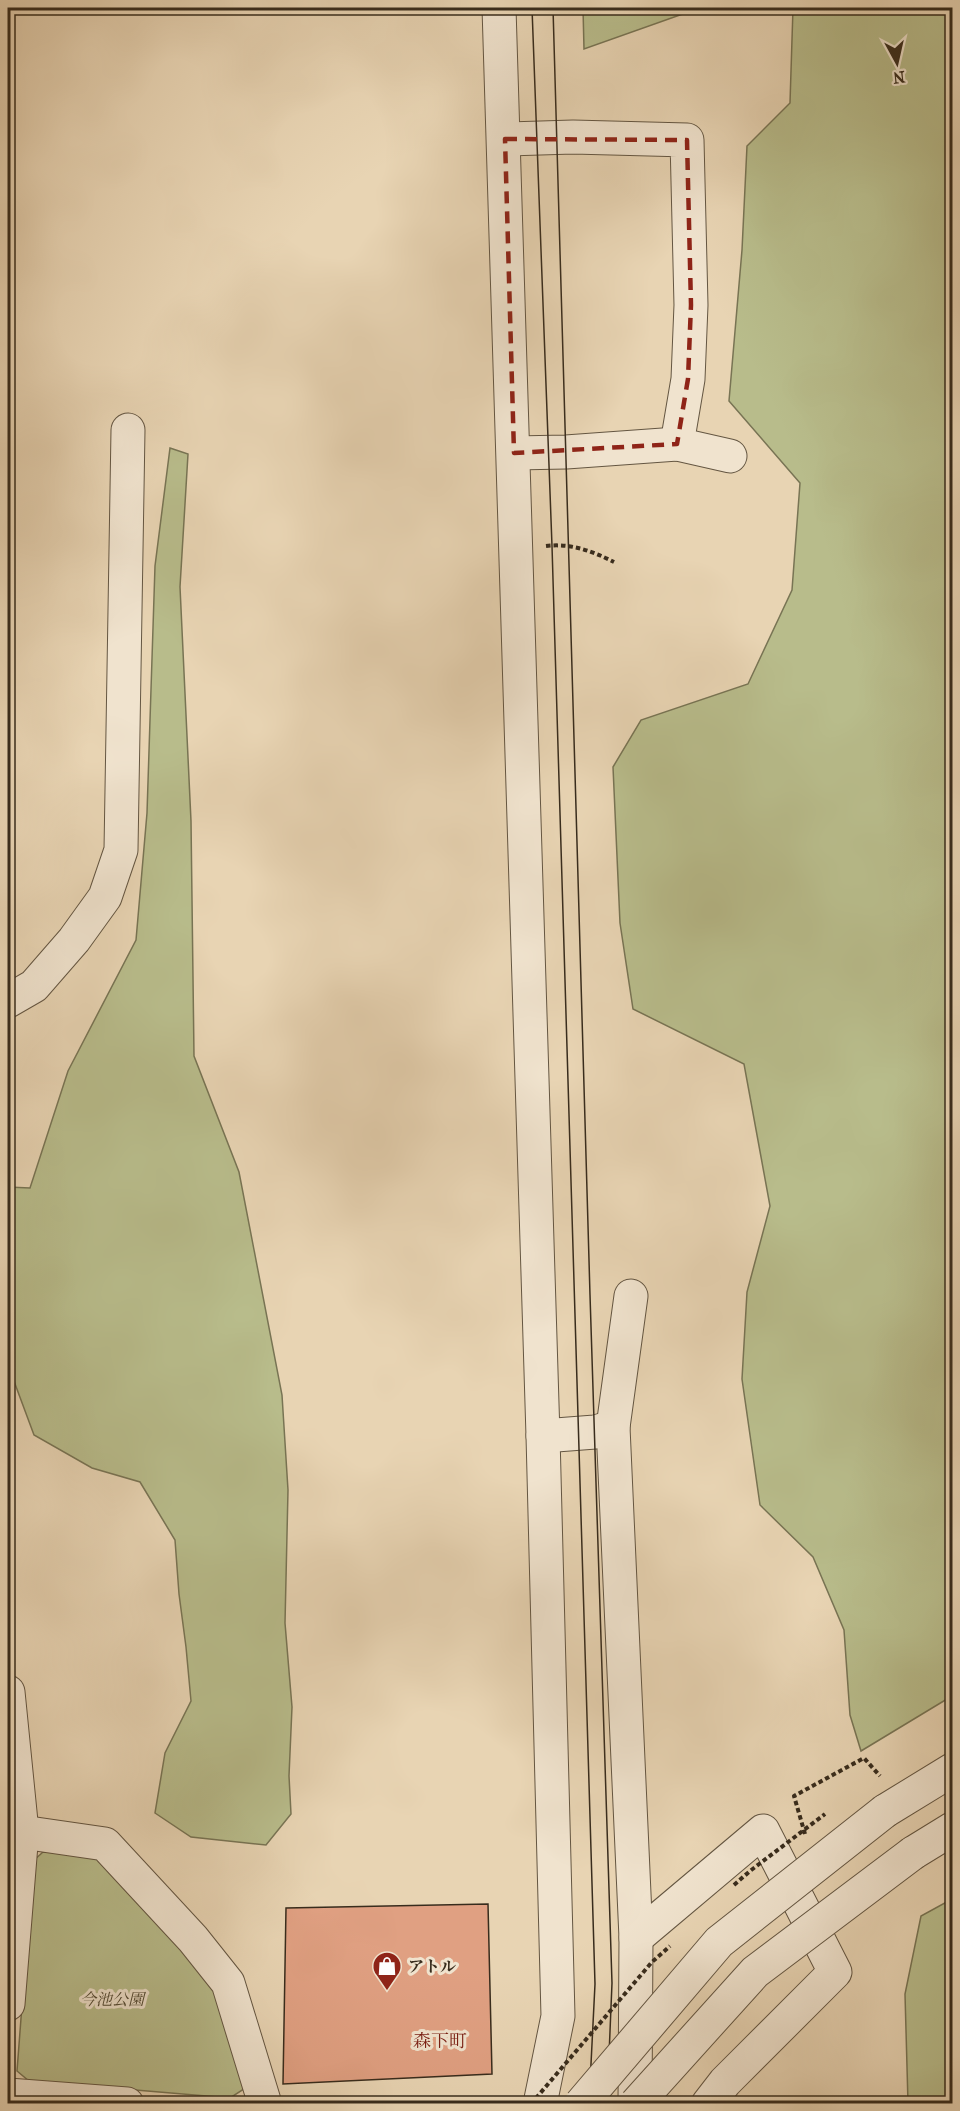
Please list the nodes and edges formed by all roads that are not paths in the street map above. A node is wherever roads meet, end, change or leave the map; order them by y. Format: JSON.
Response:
{"nodes":[{"id":1,"x":500,"y":8,"type":"edge"},
{"id":2,"x":504,"y":139,"type":"junction"},
{"id":3,"x":128,"y":430,"type":"dead end"},
{"id":4,"x":677,"y":444,"type":"junction"},
{"id":5,"x":514,"y":453,"type":"junction"},
{"id":6,"x":730,"y":456,"type":"dead end"},
{"id":7,"x":8,"y":1001,"type":"edge"},
{"id":8,"x":631,"y":1296,"type":"dead end"},
{"id":9,"x":613,"y":1427,"type":"junction"},
{"id":10,"x":543,"y":1436,"type":"junction"},
{"id":11,"x":8,"y":1692,"type":"edge"},
{"id":12,"x":952,"y":1770,"type":"edge"},
{"id":13,"x":952,"y":1829,"type":"edge"},
{"id":14,"x":13,"y":1833,"type":"edge"},
{"id":15,"x":636,"y":1938,"type":"junction"},
{"id":16,"x":8,"y":2004,"type":"edge"},
{"id":17,"x":558,"y":2016,"type":"junction"},
{"id":18,"x":8,"y":2095,"type":"edge"},
{"id":19,"x":127,"y":2103,"type":"edge"},
{"id":20,"x":265,"y":2103,"type":"edge"},
{"id":21,"x":527,"y":2103,"type":"edge"},
{"id":22,"x":540,"y":2103,"type":"edge"},
{"id":23,"x":581,"y":2103,"type":"edge"},
{"id":24,"x":635,"y":2103,"type":"edge"},
{"id":25,"x":708,"y":2103,"type":"edge"}],
"edges":[{"from":1,"to":2,"type":"street"},
{"from":2,"to":4,"type":"street"},
{"from":2,"to":5,"type":"street"},
{"from":3,"to":7,"type":"street"},
{"from":4,"to":5,"type":"street"},
{"from":4,"to":6,"type":"street"},
{"from":5,"to":10,"type":"street"},
{"from":8,"to":9,"type":"street"},
{"from":9,"to":10,"type":"street"},
{"from":9,"to":15,"type":"street"},
{"from":10,"to":17,"type":"street"},
{"from":11,"to":14,"type":"street"},
{"from":12,"to":23,"type":"street","bridge":true},
{"from":13,"to":24,"type":"street","bridge":true},
{"from":14,"to":16,"type":"street"},
{"from":14,"to":20,"type":"street"},
{"from":15,"to":24,"type":"street"},
{"from":15,"to":25,"type":"street"},
{"from":17,"to":21,"type":"street"},
{"from":17,"to":22,"type":"street"},
{"from":18,"to":19,"type":"street"}]}
